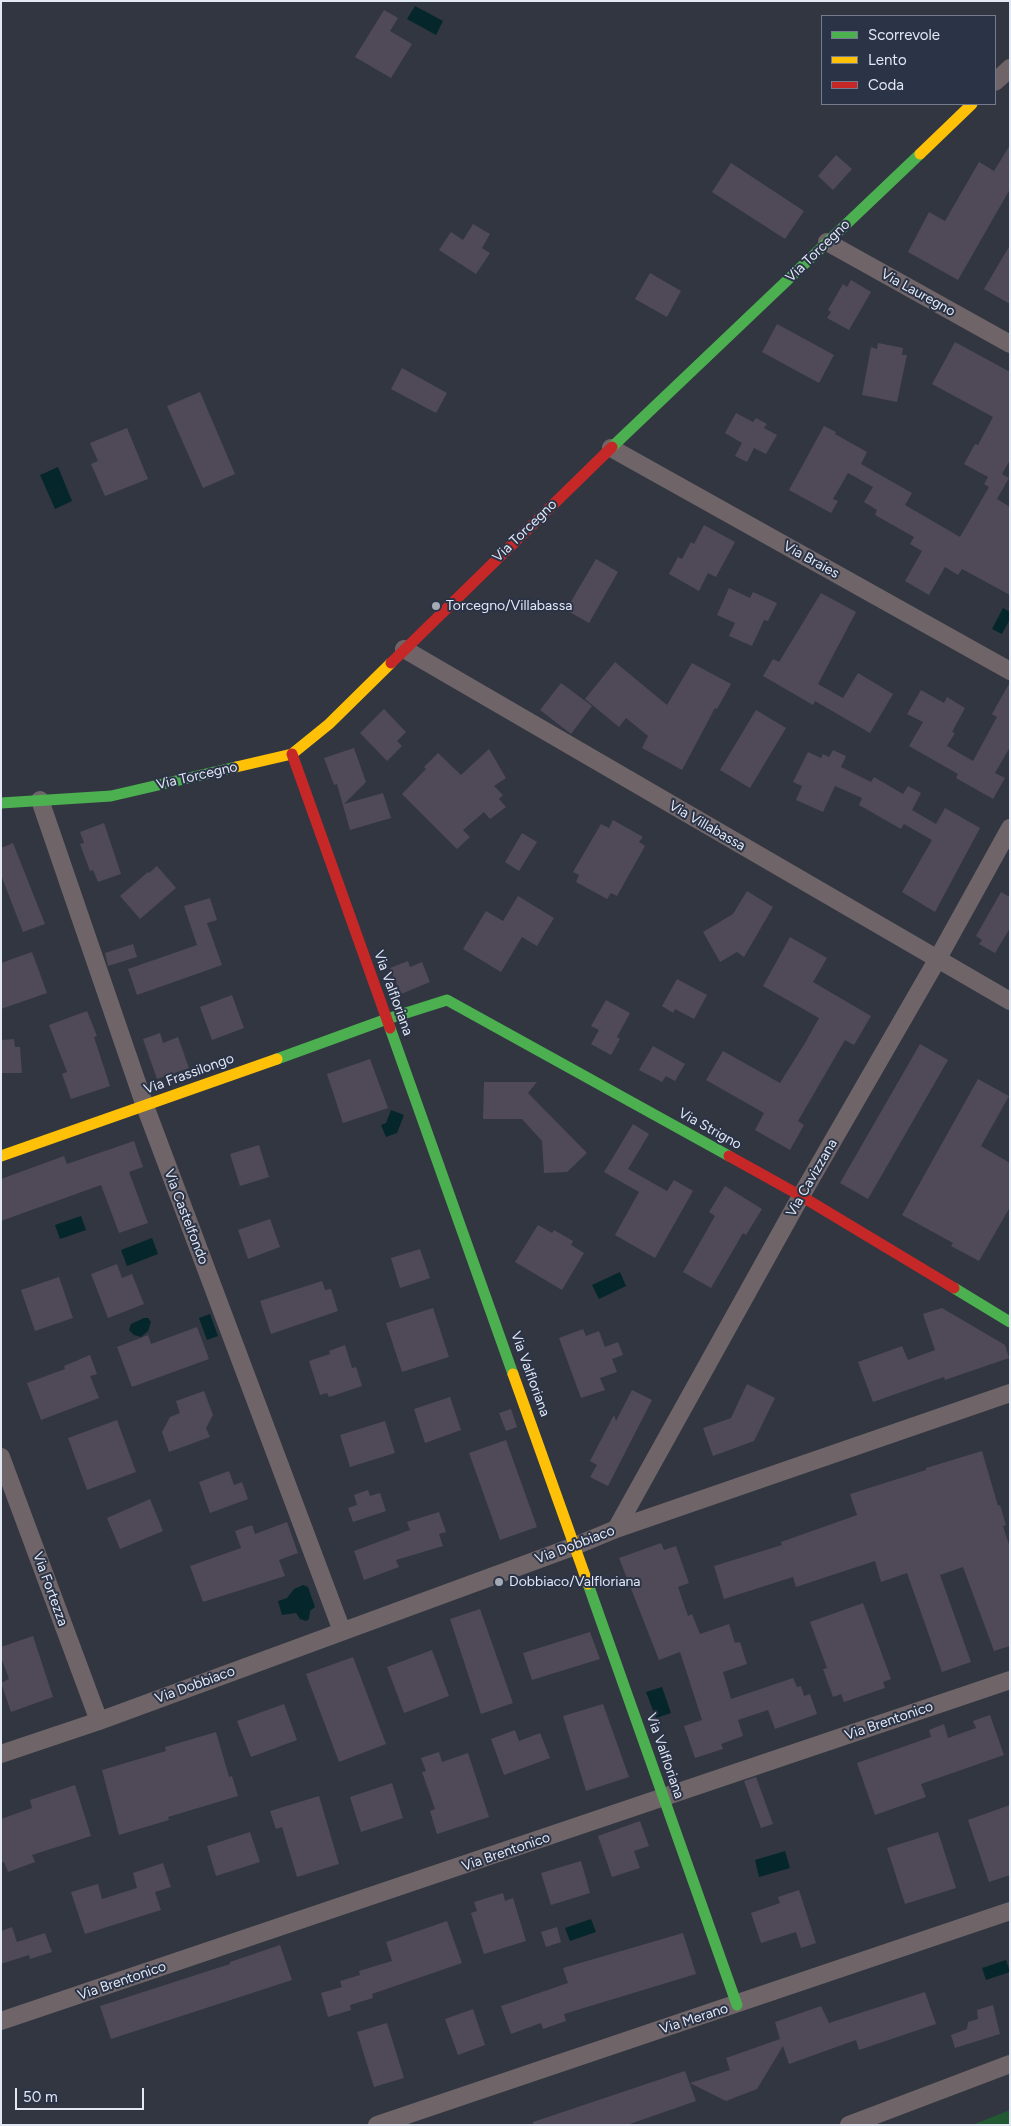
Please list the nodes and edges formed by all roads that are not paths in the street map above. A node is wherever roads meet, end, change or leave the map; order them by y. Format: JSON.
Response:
{"nodes":[{"id":1,"x":1010,"y":68,"type":"edge"},
{"id":2,"x":996,"y":81,"type":"edge"},
{"id":3,"x":971,"y":105,"type":"edge"},
{"id":4,"x":827,"y":242,"type":"junction"},
{"id":5,"x":1010,"y":344,"type":"edge"},
{"id":6,"x":611,"y":448,"type":"junction"},
{"id":7,"x":404,"y":650,"type":"junction"},
{"id":8,"x":1010,"y":671,"type":"edge"},
{"id":9,"x":292,"y":754,"type":"junction"},
{"id":10,"x":40,"y":800,"type":"junction"},
{"id":11,"x":1,"y":803,"type":"edge"},
{"id":12,"x":1010,"y":828,"type":"edge"},
{"id":13,"x":937,"y":960,"type":"junction"},
{"id":14,"x":1010,"y":1001,"type":"edge"},
{"id":15,"x":387,"y":1019,"type":"junction"},
{"id":16,"x":145,"y":1106,"type":"junction"},
{"id":17,"x":1,"y":1156,"type":"edge"},
{"id":18,"x":801,"y":1196,"type":"junction"},
{"id":19,"x":1010,"y":1322,"type":"edge"},
{"id":20,"x":1010,"y":1393,"type":"edge"},
{"id":21,"x":1,"y":1457,"type":"edge"},
{"id":22,"x":616,"y":1529,"type":"junction"},
{"id":23,"x":576,"y":1546,"type":"junction"},
{"id":24,"x":342,"y":1630,"type":"junction"},
{"id":25,"x":1010,"y":1680,"type":"edge"},
{"id":26,"x":99,"y":1720,"type":"junction"},
{"id":27,"x":1,"y":1754,"type":"edge"},
{"id":28,"x":664,"y":1798,"type":"junction"},
{"id":29,"x":1010,"y":1911,"type":"edge"},
{"id":30,"x":737,"y":2005,"type":"junction"},
{"id":31,"x":1,"y":2021,"type":"edge"},
{"id":32,"x":1010,"y":2064,"type":"edge"},
{"id":33,"x":377,"y":2125,"type":"edge"},
{"id":34,"x":849,"y":2125,"type":"edge"}],
"edges":[{"from":1,"to":2,"type":"street"},
{"from":3,"to":4,"type":"street","name":"Via Torcegno"},
{"from":4,"to":5,"type":"street","name":"Via Lauregno"},
{"from":4,"to":6,"type":"street","name":"Via Torcegno"},
{"from":6,"to":7,"type":"street","name":"Via Torcegno"},
{"from":6,"to":8,"type":"street","name":"Via Braies"},
{"from":7,"to":9,"type":"street","name":"Via Torcegno"},
{"from":7,"to":13,"type":"street","name":"Via Villabassa"},
{"from":9,"to":10,"type":"street","name":"Via Torcegno"},
{"from":9,"to":15,"type":"street","name":"Via Valfloriana"},
{"from":10,"to":11,"type":"street","name":"Via Torcegno"},
{"from":10,"to":16,"type":"street","name":"Via Castelfondo"},
{"from":12,"to":13,"type":"street","name":"Via Cavizzana"},
{"from":13,"to":14,"type":"street","name":"Via Villabassa"},
{"from":13,"to":18,"type":"street","name":"Via Cavizzana"},
{"from":15,"to":16,"type":"street","name":"Via Frassilongo"},
{"from":15,"to":18,"type":"street","name":"Via Strigno"},
{"from":15,"to":23,"type":"street","name":"Via Valfloriana"},
{"from":16,"to":17,"type":"street","name":"Via Frassilongo"},
{"from":16,"to":24,"type":"street","name":"Via Castelfondo"},
{"from":18,"to":19,"type":"street","name":"Via Strigno"},
{"from":18,"to":22,"type":"street","name":"Via Cavizzana"},
{"from":20,"to":22,"type":"street","name":"Via Dobbiaco"},
{"from":21,"to":26,"type":"street","name":"Via Fortezza"},
{"from":22,"to":23,"type":"street","name":"Via Dobbiaco"},
{"from":23,"to":24,"type":"street","name":"Via Dobbiaco"},
{"from":23,"to":28,"type":"street","name":"Via Valfloriana"},
{"from":24,"to":26,"type":"street","name":"Via Dobbiaco"},
{"from":25,"to":28,"type":"street","name":"Via Brentonico"},
{"from":26,"to":27,"type":"street","name":"Via Dobbiaco"},
{"from":28,"to":30,"type":"street","name":"Via Valfloriana"},
{"from":28,"to":31,"type":"street","name":"Via Brentonico"},
{"from":29,"to":30,"type":"street","name":"Via Merano"},
{"from":30,"to":33,"type":"street","name":"Via Merano"},
{"from":32,"to":34,"type":"street"}]}
